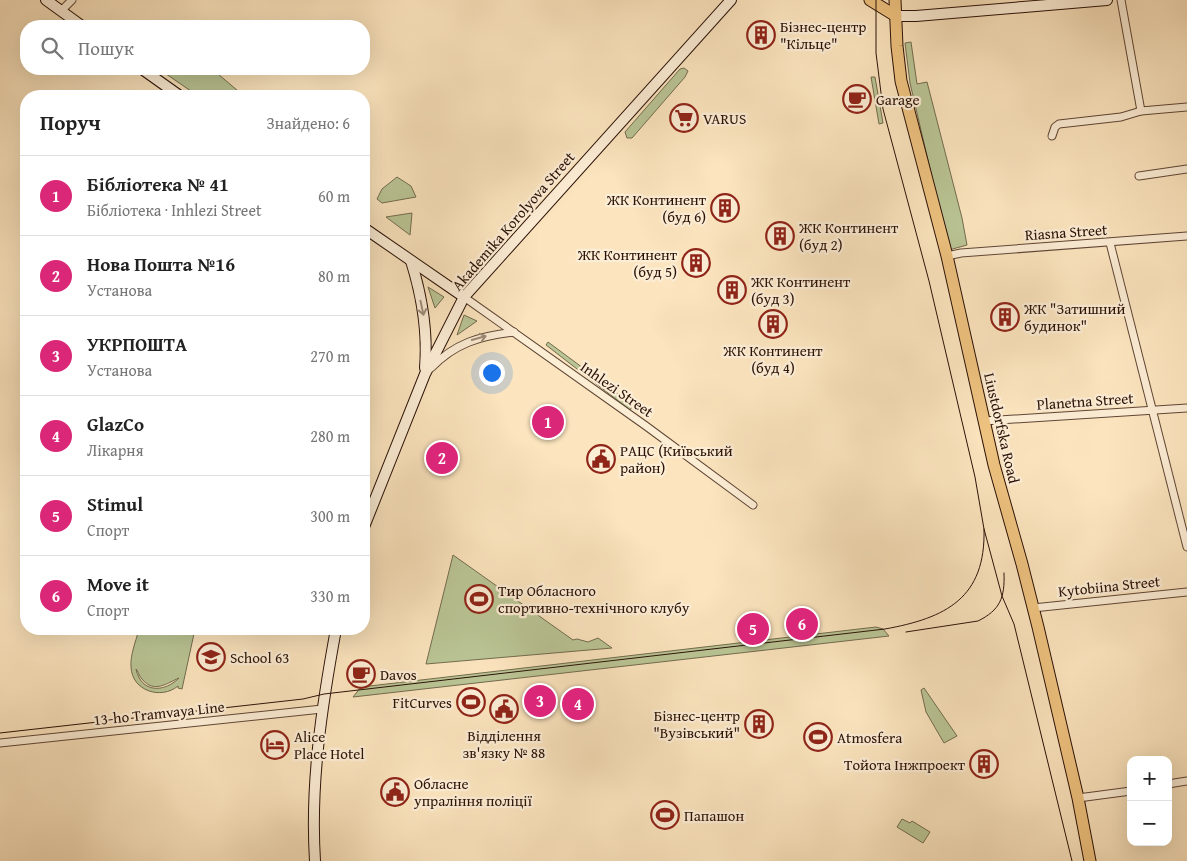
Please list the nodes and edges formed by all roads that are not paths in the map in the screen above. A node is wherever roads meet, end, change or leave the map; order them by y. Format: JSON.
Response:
{"nodes":[{"id":1,"x":46,"y":0,"type":"edge"},
{"id":2,"x":72,"y":0,"type":"edge"},
{"id":3,"x":731,"y":0,"type":"edge"},
{"id":4,"x":870,"y":0,"type":"edge"},
{"id":5,"x":895,"y":0,"type":"edge"},
{"id":6,"x":1107,"y":0,"type":"edge"},
{"id":7,"x":1121,"y":0,"type":"edge"},
{"id":8,"x":61,"y":11,"type":"junction"},
{"id":9,"x":896,"y":16,"type":"junction"},
{"id":10,"x":74,"y":20,"type":"edge"},
{"id":11,"x":150,"y":75,"type":"edge"},
{"id":12,"x":172,"y":90,"type":"edge"},
{"id":13,"x":1187,"y":107,"type":"edge"},
{"id":14,"x":1141,"y":110,"type":"junction"},
{"id":15,"x":1052,"y":136,"type":"dead end"},
{"id":16,"x":1187,"y":168,"type":"edge"},
{"id":17,"x":1139,"y":176,"type":"dead end"},
{"id":18,"x":370,"y":232,"type":"edge"},
{"id":19,"x":1187,"y":236,"type":"edge"},
{"id":20,"x":1110,"y":243,"type":"junction"},
{"id":21,"x":947,"y":256,"type":"junction"},
{"id":22,"x":411,"y":261,"type":"junction"},
{"id":23,"x":464,"y":297,"type":"junction"},
{"id":24,"x":514,"y":332,"type":"junction"},
{"id":25,"x":425,"y":374,"type":"junction"},
{"id":26,"x":1187,"y":408,"type":"edge"},
{"id":27,"x":1151,"y":411,"type":"junction"},
{"id":28,"x":984,"y":421,"type":"junction"},
{"id":29,"x":754,"y":504,"type":"dead end"},
{"id":30,"x":370,"y":512,"type":"edge"},
{"id":31,"x":1187,"y":547,"type":"edge"},
{"id":32,"x":1187,"y":592,"type":"edge"},
{"id":33,"x":1033,"y":608,"type":"junction"},
{"id":34,"x":335,"y":635,"type":"edge"},
{"id":35,"x":322,"y":709,"type":"junction"},
{"id":36,"x":0,"y":744,"type":"edge"},
{"id":37,"x":1187,"y":781,"type":"edge"},
{"id":38,"x":1172,"y":783,"type":"edge"},
{"id":39,"x":1127,"y":792,"type":"edge"},
{"id":40,"x":1078,"y":798,"type":"junction"},
{"id":41,"x":315,"y":861,"type":"edge"},
{"id":42,"x":1090,"y":861,"type":"edge"}],
"edges":[{"from":1,"to":8,"type":"main road"},
{"from":2,"to":8,"type":"street"},
{"from":3,"to":23,"type":"main road","name":"Akademika Korolyova Street"},
{"from":4,"to":9,"type":"main road"},
{"from":5,"to":9,"type":"main road","name":"Liustdorfska Road"},
{"from":6,"to":9,"type":"main road"},
{"from":7,"to":14,"type":"street"},
{"from":8,"to":10,"type":"main road"},
{"from":9,"to":21,"type":"main road","name":"Liustdorfska Road"},
{"from":11,"to":12,"type":"main road"},
{"from":13,"to":14,"type":"street"},
{"from":14,"to":15,"type":"street"},
{"from":16,"to":17,"type":"street"},
{"from":18,"to":22,"type":"main road"},
{"from":19,"to":20,"type":"street","name":"Riasna Street"},
{"from":20,"to":21,"type":"street","name":"Riasna Street"},
{"from":20,"to":27,"type":"street"},
{"from":21,"to":28,"type":"main road","name":"Liustdorfska Road"},
{"from":22,"to":23,"type":"main road"},
{"from":22,"to":25,"type":"main road","one_way":true},
{"from":23,"to":24,"type":"street","name":"Inhlezi Street"},
{"from":23,"to":25,"type":"main road","name":"Akademika Korolyova Street"},
{"from":25,"to":24,"type":"street","one_way":true},
{"from":24,"to":29,"type":"street","name":"Inhlezi Street"},
{"from":25,"to":30,"type":"main road","name":"Akademika Korolyova Street"},
{"from":26,"to":27,"type":"street","name":"Planetna Street"},
{"from":27,"to":28,"type":"street","name":"Planetna Street"},
{"from":27,"to":31,"type":"street"},
{"from":28,"to":33,"type":"main road","name":"Liustdorfska Road"},
{"from":32,"to":33,"type":"street","name":"Kytobiina Street"},
{"from":33,"to":40,"type":"main road","name":"Liustdorfska Road"},
{"from":34,"to":35,"type":"main road"},
{"from":35,"to":36,"type":"street","name":"13-ho Tramvaya Line"},
{"from":35,"to":41,"type":"main road"},
{"from":37,"to":38,"type":"street"},
{"from":39,"to":40,"type":"street"},
{"from":40,"to":42,"type":"main road","name":"Liustdorfska Road"}]}
